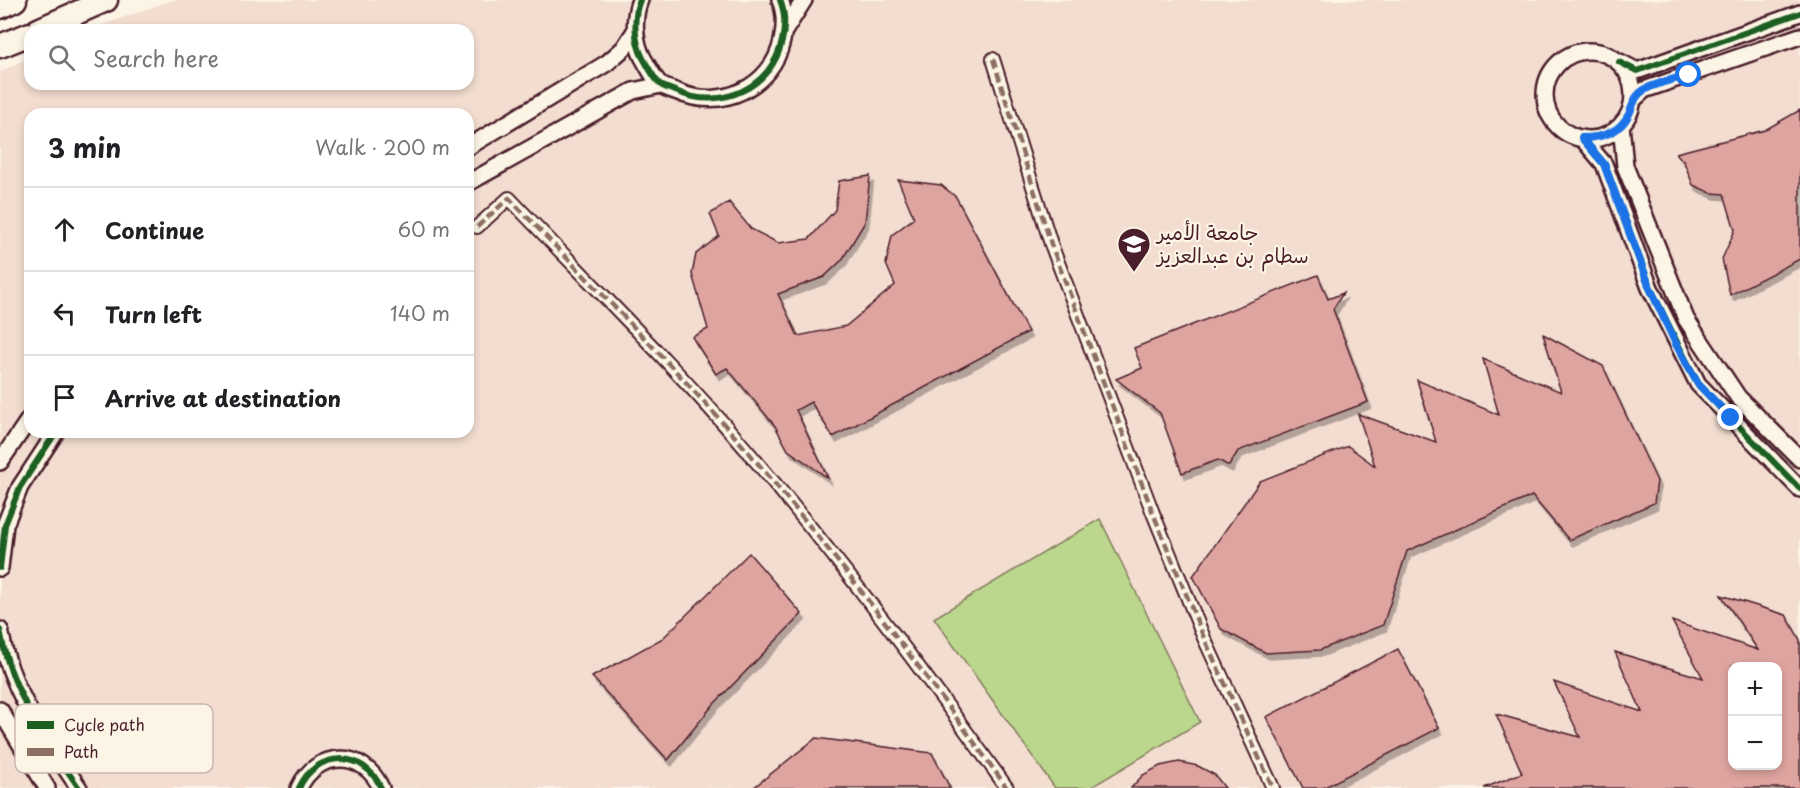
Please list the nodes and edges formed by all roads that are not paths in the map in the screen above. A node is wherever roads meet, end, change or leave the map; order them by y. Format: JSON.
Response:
{"nodes":[{"id":1,"x":15,"y":0,"type":"edge"},
{"id":2,"x":106,"y":0,"type":"edge"},
{"id":3,"x":640,"y":0,"type":"edge"},
{"id":4,"x":780,"y":0,"type":"edge"},
{"id":5,"x":804,"y":0,"type":"edge"},
{"id":6,"x":0,"y":7,"type":"edge"},
{"id":7,"x":1800,"y":13,"type":"edge"},
{"id":8,"x":52,"y":24,"type":"edge"},
{"id":9,"x":784,"y":30,"type":"junction"},
{"id":10,"x":635,"y":31,"type":"junction"},
{"id":11,"x":24,"y":36,"type":"edge"},
{"id":12,"x":1800,"y":36,"type":"edge"},
{"id":13,"x":0,"y":46,"type":"edge"},
{"id":14,"x":993,"y":59,"type":"dead end"},
{"id":15,"x":1619,"y":62,"type":"junction"},
{"id":16,"x":661,"y":85,"type":"junction"},
{"id":17,"x":1633,"y":100,"type":"junction"},
{"id":18,"x":1621,"y":126,"type":"junction"},
{"id":19,"x":1582,"y":138,"type":"junction"},
{"id":20,"x":474,"y":143,"type":"edge"},
{"id":21,"x":474,"y":180,"type":"edge"},
{"id":22,"x":477,"y":227,"type":"dead end"},
{"id":23,"x":24,"y":427,"type":"edge"},
{"id":24,"x":52,"y":438,"type":"edge"},
{"id":25,"x":1800,"y":459,"type":"edge"},
{"id":26,"x":0,"y":462,"type":"edge"},
{"id":27,"x":1800,"y":489,"type":"edge"},
{"id":28,"x":0,"y":568,"type":"edge"},
{"id":29,"x":0,"y":630,"type":"edge"},
{"id":30,"x":25,"y":704,"type":"edge"},
{"id":31,"x":0,"y":710,"type":"edge"},
{"id":32,"x":15,"y":735,"type":"edge"},
{"id":33,"x":38,"y":773,"type":"edge"},
{"id":34,"x":68,"y":773,"type":"edge"},
{"id":35,"x":47,"y":788,"type":"edge"},
{"id":36,"x":79,"y":788,"type":"edge"},
{"id":37,"x":299,"y":788,"type":"edge"},
{"id":38,"x":381,"y":788,"type":"edge"},
{"id":39,"x":1007,"y":788,"type":"edge"},
{"id":40,"x":1273,"y":788,"type":"edge"}],
"edges":[{"from":1,"to":6,"type":"main road"},
{"from":2,"to":8,"type":"main road"},
{"from":3,"to":10,"type":"street"},
{"from":4,"to":9,"type":"street"},
{"from":5,"to":9,"type":"street"},
{"from":7,"to":15,"type":"street"},
{"from":9,"to":16,"type":"street"},
{"from":10,"to":16,"type":"street"},
{"from":10,"to":20,"type":"street"},
{"from":11,"to":13,"type":"main road"},
{"from":12,"to":17,"type":"street"},
{"from":14,"to":40,"type":"street"},
{"from":15,"to":17,"type":"street"},
{"from":15,"to":19,"type":"street"},
{"from":16,"to":21,"type":"street"},
{"from":17,"to":18,"type":"street"},
{"from":18,"to":19,"type":"street"},
{"from":18,"to":25,"type":"street"},
{"from":19,"to":27,"type":"street"},
{"from":22,"to":39,"type":"street"},
{"from":23,"to":26,"type":"street"},
{"from":24,"to":28,"type":"street"},
{"from":29,"to":30,"type":"street"},
{"from":31,"to":32,"type":"street"},
{"from":33,"to":35,"type":"street"},
{"from":34,"to":36,"type":"street"},
{"from":37,"to":38,"type":"street"}]}
